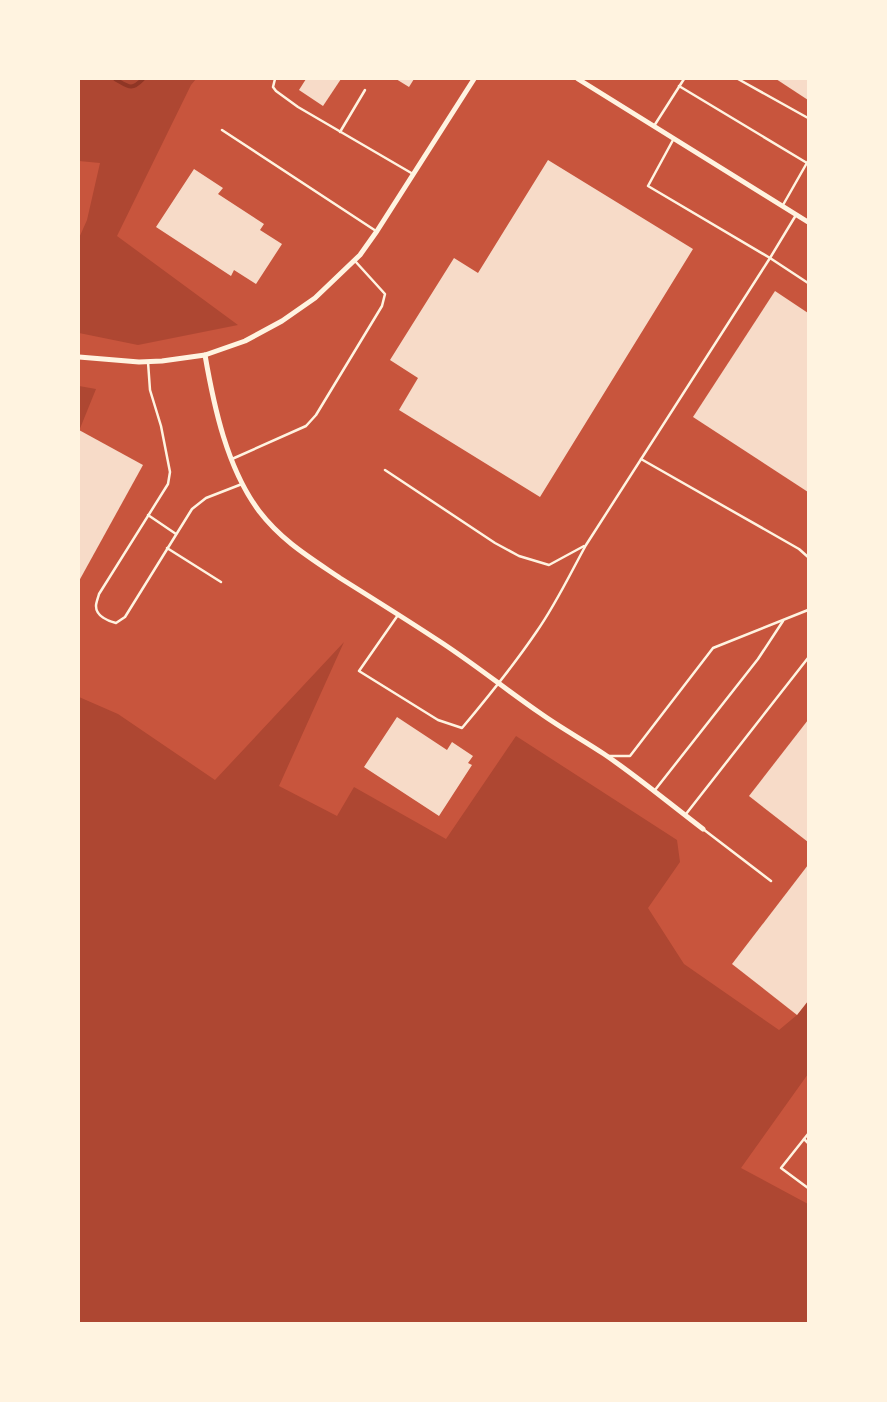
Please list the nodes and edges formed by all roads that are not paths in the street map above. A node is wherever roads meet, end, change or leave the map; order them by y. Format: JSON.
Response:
{"nodes":[{"id":1,"x":275,"y":79,"type":"edge"},
{"id":2,"x":474,"y":79,"type":"edge"},
{"id":3,"x":578,"y":79,"type":"edge"},
{"id":4,"x":684,"y":79,"type":"edge"},
{"id":5,"x":738,"y":79,"type":"edge"},
{"id":6,"x":679,"y":86,"type":"junction"},
{"id":7,"x":365,"y":90,"type":"dead end"},
{"id":8,"x":808,"y":118,"type":"edge"},
{"id":9,"x":654,"y":126,"type":"junction"},
{"id":10,"x":222,"y":130,"type":"dead end"},
{"id":11,"x":340,"y":132,"type":"junction"},
{"id":12,"x":674,"y":138,"type":"junction"},
{"id":13,"x":808,"y":162,"type":"edge"},
{"id":14,"x":413,"y":174,"type":"junction"},
{"id":15,"x":782,"y":206,"type":"junction"},
{"id":16,"x":796,"y":214,"type":"junction"},
{"id":17,"x":808,"y":222,"type":"edge"},
{"id":18,"x":377,"y":231,"type":"junction"},
{"id":19,"x":770,"y":258,"type":"junction"},
{"id":20,"x":354,"y":260,"type":"junction"},
{"id":21,"x":808,"y":283,"type":"edge"},
{"id":22,"x":206,"y":355,"type":"junction"},
{"id":23,"x":79,"y":357,"type":"edge"},
{"id":24,"x":148,"y":362,"type":"junction"},
{"id":25,"x":232,"y":459,"type":"junction"},
{"id":26,"x":641,"y":459,"type":"junction"},
{"id":27,"x":385,"y":470,"type":"dead end"},
{"id":28,"x":242,"y":484,"type":"junction"},
{"id":29,"x":148,"y":515,"type":"junction"},
{"id":30,"x":176,"y":534,"type":"junction"},
{"id":31,"x":586,"y":545,"type":"junction"},
{"id":32,"x":167,"y":548,"type":"junction"},
{"id":33,"x":808,"y":557,"type":"edge"},
{"id":34,"x":221,"y":582,"type":"dead end"},
{"id":35,"x":808,"y":610,"type":"edge"},
{"id":36,"x":398,"y":615,"type":"junction"},
{"id":37,"x":784,"y":620,"type":"junction"},
{"id":38,"x":808,"y":658,"type":"edge"},
{"id":39,"x":499,"y":683,"type":"junction"},
{"id":40,"x":606,"y":756,"type":"junction"},
{"id":41,"x":654,"y":791,"type":"junction"},
{"id":42,"x":685,"y":815,"type":"junction"},
{"id":43,"x":703,"y":829,"type":"joint"},
{"id":44,"x":771,"y":881,"type":"dead end"},
{"id":45,"x":808,"y":1134,"type":"edge"},
{"id":46,"x":804,"y":1139,"type":"junction"},
{"id":47,"x":808,"y":1142,"type":"edge"},
{"id":48,"x":808,"y":1188,"type":"edge"}],
"edges":[{"from":1,"to":11,"type":"lane"},
{"from":2,"to":14,"type":"street"},
{"from":3,"to":9,"type":"street"},
{"from":4,"to":6,"type":"lane"},
{"from":5,"to":8,"type":"lane"},
{"from":6,"to":9,"type":"lane"},
{"from":6,"to":13,"type":"lane"},
{"from":7,"to":11,"type":"lane"},
{"from":9,"to":12,"type":"street"},
{"from":10,"to":18,"type":"lane"},
{"from":11,"to":14,"type":"lane"},
{"from":12,"to":15,"type":"street"},
{"from":12,"to":19,"type":"lane"},
{"from":13,"to":15,"type":"lane"},
{"from":14,"to":18,"type":"street"},
{"from":15,"to":16,"type":"street"},
{"from":16,"to":17,"type":"street"},
{"from":16,"to":19,"type":"lane"},
{"from":18,"to":20,"type":"street"},
{"from":19,"to":21,"type":"lane"},
{"from":19,"to":26,"type":"lane"},
{"from":20,"to":22,"type":"street"},
{"from":20,"to":25,"type":"lane"},
{"from":22,"to":24,"type":"street"},
{"from":22,"to":25,"type":"street"},
{"from":23,"to":24,"type":"street"},
{"from":24,"to":29,"type":"lane"},
{"from":25,"to":28,"type":"street"},
{"from":26,"to":31,"type":"lane"},
{"from":26,"to":33,"type":"lane"},
{"from":27,"to":31,"type":"lane"},
{"from":28,"to":30,"type":"lane"},
{"from":28,"to":36,"type":"street"},
{"from":29,"to":30,"type":"lane"},
{"from":29,"to":32,"type":"lane"},
{"from":30,"to":32,"type":"lane"},
{"from":31,"to":39,"type":"lane"},
{"from":32,"to":34,"type":"lane"},
{"from":35,"to":37,"type":"lane"},
{"from":36,"to":39,"type":"street"},
{"from":36,"to":39,"type":"lane"},
{"from":37,"to":40,"type":"lane"},
{"from":37,"to":41,"type":"lane"},
{"from":38,"to":42,"type":"lane"},
{"from":39,"to":40,"type":"street"},
{"from":40,"to":41,"type":"street"},
{"from":41,"to":42,"type":"street"},
{"from":42,"to":43,"type":"street"},
{"from":43,"to":44,"type":"lane"},
{"from":45,"to":46,"type":"lane"},
{"from":46,"to":47,"type":"lane"},
{"from":46,"to":48,"type":"lane"}]}
